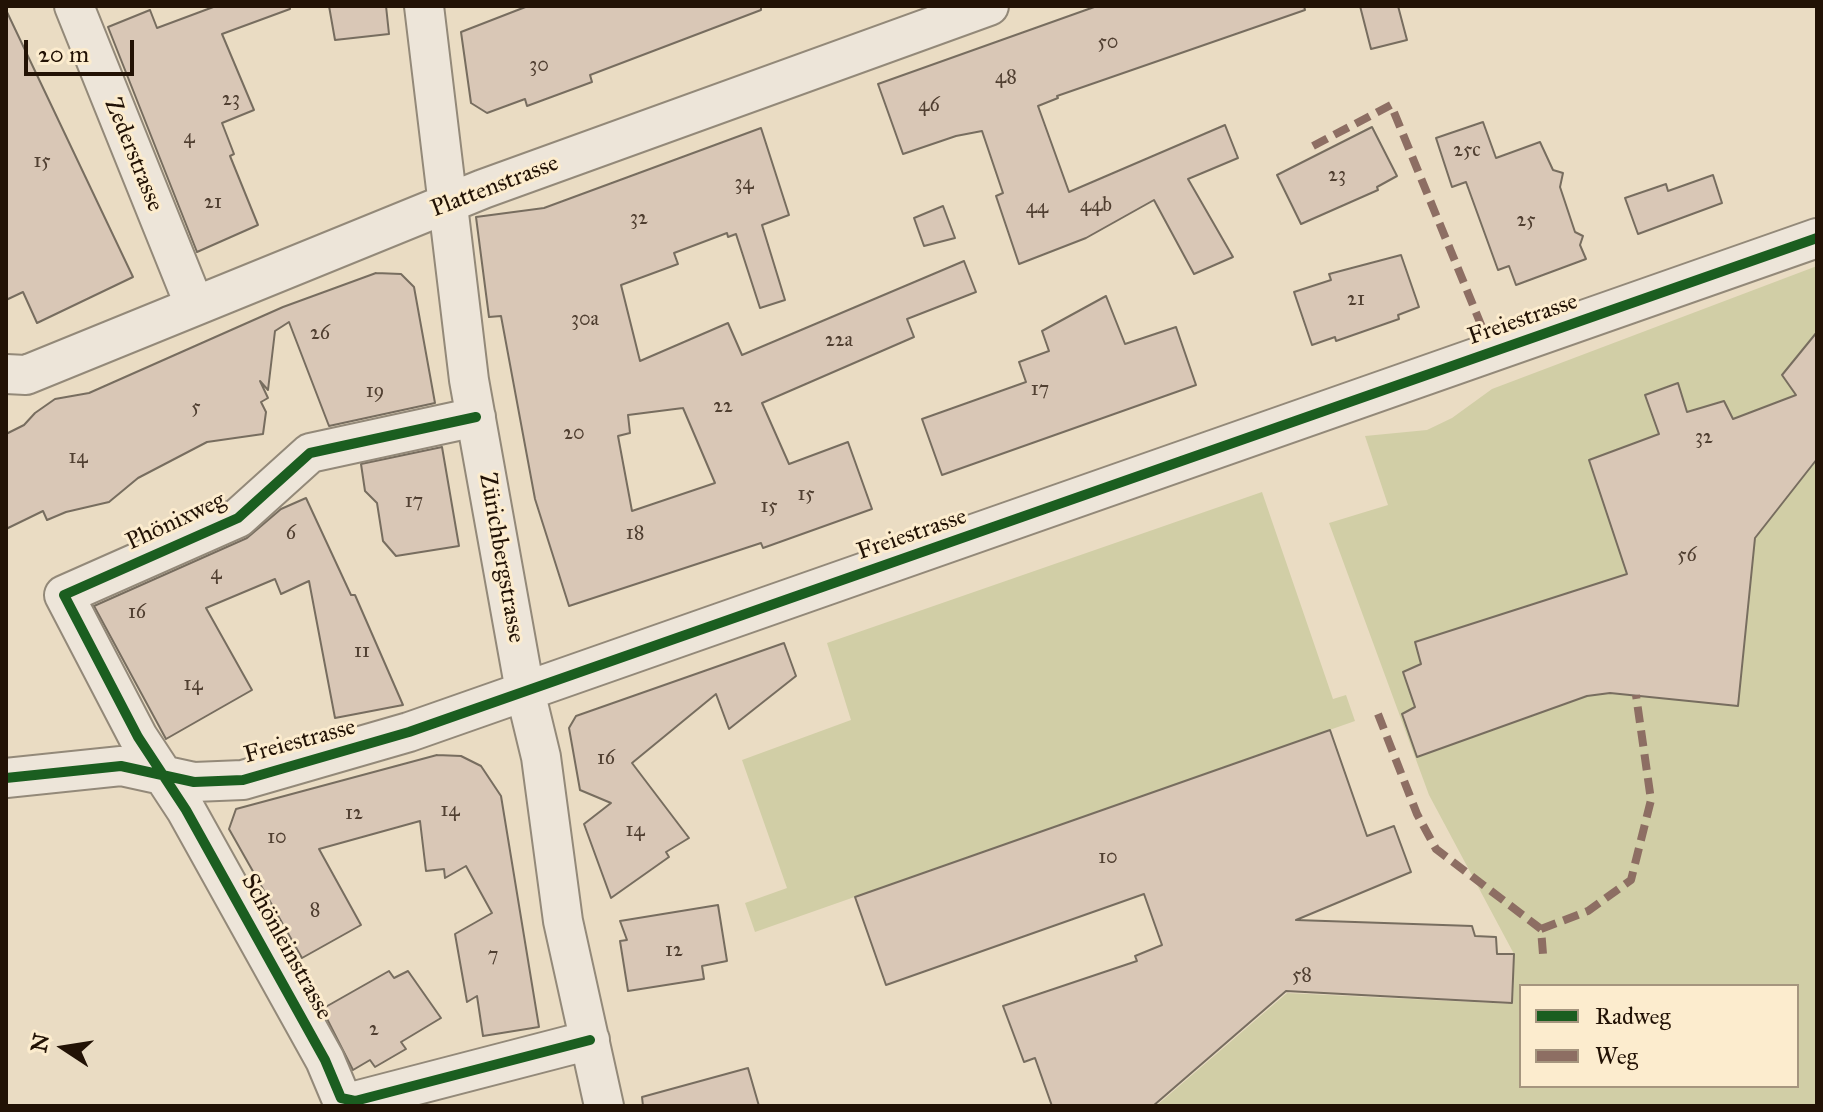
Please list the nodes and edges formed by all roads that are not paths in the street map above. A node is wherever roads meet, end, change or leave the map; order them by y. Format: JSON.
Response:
{"nodes":[{"id":1,"x":74,"y":6,"type":"edge"},
{"id":2,"x":424,"y":6,"type":"edge"},
{"id":3,"x":989,"y":6,"type":"edge"},
{"id":4,"x":446,"y":205,"type":"junction"},
{"id":5,"x":1817,"y":238,"type":"edge"},
{"id":6,"x":194,"y":304,"type":"junction"},
{"id":7,"x":6,"y":374,"type":"edge"},
{"id":8,"x":476,"y":417,"type":"junction"},
{"id":9,"x":64,"y":595,"type":"joint"},
{"id":10,"x":525,"y":691,"type":"junction"},
{"id":11,"x":163,"y":773,"type":"junction"},
{"id":12,"x":6,"y":778,"type":"edge"},
{"id":13,"x":590,"y":1040,"type":"junction"},
{"id":14,"x":604,"y":1106,"type":"edge"}],
"edges":[{"from":1,"to":6,"type":"street","name":"Zederstrasse"},
{"from":2,"to":4,"type":"street","name":"Zürichbergstrasse"},
{"from":3,"to":4,"type":"street","name":"Plattenstrasse"},
{"from":4,"to":6,"type":"street","name":"Plattenstrasse"},
{"from":4,"to":8,"type":"street","name":"Zürichbergstrasse"},
{"from":5,"to":10,"type":"street","name":"Freiestrasse"},
{"from":6,"to":7,"type":"street","name":"Plattenstrasse"},
{"from":8,"to":9,"type":"street","name":"Phönixweg"},
{"from":8,"to":10,"type":"street","name":"Zürichbergstrasse"},
{"from":9,"to":11,"type":"street","name":"Schönleinstrasse"},
{"from":10,"to":11,"type":"street","name":"Freiestrasse"},
{"from":10,"to":13,"type":"street","name":"Zürichbergstrasse"},
{"from":11,"to":12,"type":"street","name":"Freiestrasse"},
{"from":11,"to":13,"type":"street","name":"Schönleinstrasse"},
{"from":13,"to":14,"type":"street","name":"Zürichbergstrasse"}]}
